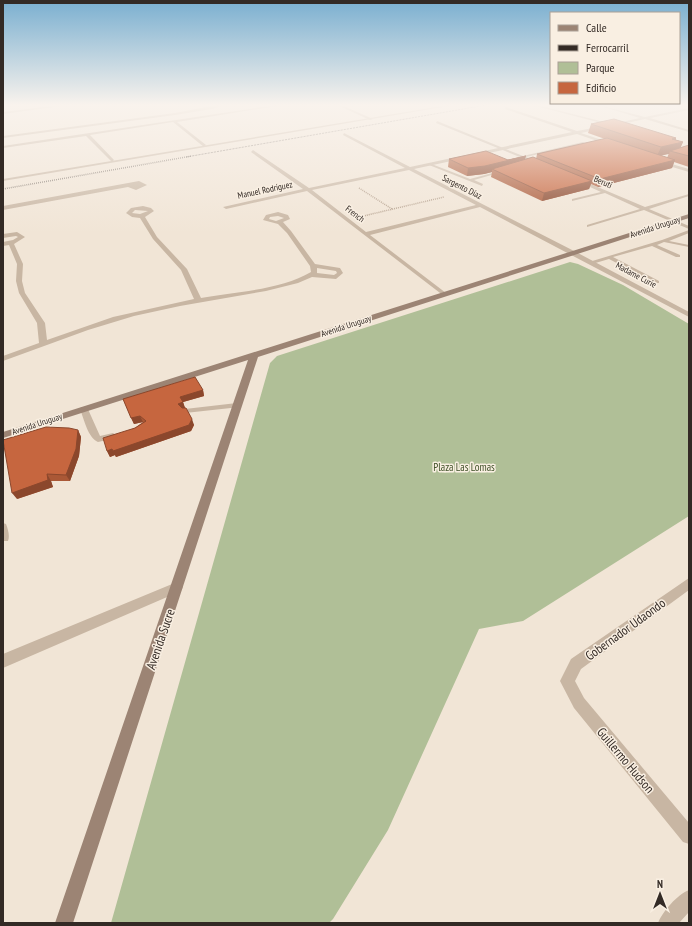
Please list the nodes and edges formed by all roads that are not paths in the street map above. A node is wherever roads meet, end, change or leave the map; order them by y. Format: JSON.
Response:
{"nodes":[{"id":1,"x":99,"y":147,"type":"edge"},
{"id":2,"x":197,"y":147,"type":"edge"},
{"id":3,"x":369,"y":147,"type":"edge"},
{"id":4,"x":506,"y":147,"type":"edge"},
{"id":5,"x":565,"y":147,"type":"edge"},
{"id":6,"x":502,"y":148,"type":"junction"},
{"id":7,"x":253,"y":151,"type":"dead end"},
{"id":8,"x":669,"y":156,"type":"edge"},
{"id":9,"x":522,"y":157,"type":"junction"},
{"id":10,"x":112,"y":161,"type":"junction"},
{"id":11,"x":430,"y":164,"type":"junction"},
{"id":12,"x":544,"y":166,"type":"edge"},
{"id":13,"x":409,"y":168,"type":"junction"},
{"id":14,"x":506,"y":171,"type":"edge"},
{"id":15,"x":689,"y":171,"type":"edge"},
{"id":16,"x":3,"y":179,"type":"edge"},
{"id":17,"x":470,"y":180,"type":"junction"},
{"id":18,"x":578,"y":180,"type":"edge"},
{"id":19,"x":130,"y":185,"type":"dead end"},
{"id":20,"x":482,"y":185,"type":"dead end"},
{"id":21,"x":308,"y":190,"type":"junction"},
{"id":22,"x":605,"y":192,"type":"junction"},
{"id":23,"x":689,"y":195,"type":"edge"},
{"id":24,"x":574,"y":200,"type":"dead end"},
{"id":25,"x":481,"y":205,"type":"junction"},
{"id":26,"x":226,"y":207,"type":"dead end"},
{"id":27,"x":3,"y":208,"type":"edge"},
{"id":28,"x":647,"y":209,"type":"junction"},
{"id":29,"x":142,"y":216,"type":"dead end"},
{"id":30,"x":689,"y":216,"type":"edge"},
{"id":31,"x":674,"y":220,"type":"junction"},
{"id":32,"x":280,"y":223,"type":"dead end"},
{"id":33,"x":589,"y":226,"type":"dead end"},
{"id":34,"x":689,"y":228,"type":"edge"},
{"id":35,"x":689,"y":231,"type":"edge"},
{"id":36,"x":365,"y":234,"type":"junction"},
{"id":37,"x":3,"y":236,"type":"edge"},
{"id":38,"x":664,"y":240,"type":"junction"},
{"id":39,"x":11,"y":243,"type":"junction"},
{"id":40,"x":3,"y":244,"type":"edge"},
{"id":41,"x":651,"y":244,"type":"junction"},
{"id":42,"x":689,"y":246,"type":"edge"},
{"id":43,"x":574,"y":252,"type":"junction"},
{"id":44,"x":678,"y":256,"type":"dead end"},
{"id":45,"x":609,"y":257,"type":"junction"},
{"id":46,"x":592,"y":262,"type":"junction"},
{"id":47,"x":313,"y":266,"type":"junction"},
{"id":48,"x":311,"y":275,"type":"junction"},
{"id":49,"x":658,"y":282,"type":"dead end"},
{"id":50,"x":444,"y":294,"type":"junction"},
{"id":51,"x":198,"y":300,"type":"junction"},
{"id":52,"x":689,"y":315,"type":"edge"},
{"id":53,"x":43,"y":343,"type":"junction"},
{"id":54,"x":254,"y":355,"type":"junction"},
{"id":55,"x":3,"y":359,"type":"edge"},
{"id":56,"x":237,"y":405,"type":"junction"},
{"id":57,"x":84,"y":409,"type":"junction"},
{"id":58,"x":185,"y":411,"type":"edge"},
{"id":59,"x":123,"y":432,"type":"edge"},
{"id":60,"x":3,"y":435,"type":"edge"},
{"id":61,"x":3,"y":527,"type":"edge"},
{"id":62,"x":5,"y":538,"type":"dead end"},
{"id":63,"x":689,"y":583,"type":"edge"},
{"id":64,"x":177,"y":587,"type":"junction"},
{"id":65,"x":3,"y":661,"type":"edge"},
{"id":66,"x":567,"y":681,"type":"joint"},
{"id":67,"x":689,"y":836,"type":"edge"},
{"id":68,"x":689,"y":899,"type":"edge"},
{"id":69,"x":64,"y":923,"type":"edge"},
{"id":70,"x":667,"y":923,"type":"edge"}],
"edges":[{"from":1,"to":10,"type":"street"},
{"from":2,"to":10,"type":"street"},
{"from":3,"to":13,"type":"street","name":"Sargento Díaz"},
{"from":4,"to":6,"type":"street","name":"Manuel Rodríguez"},
{"from":5,"to":9,"type":"lane"},
{"from":6,"to":9,"type":"lane"},
{"from":6,"to":11,"type":"street","name":"Manuel Rodríguez"},
{"from":7,"to":21,"type":"street","name":"French"},
{"from":8,"to":15,"type":"street"},
{"from":9,"to":12,"type":"lane"},
{"from":10,"to":16,"type":"street"},
{"from":11,"to":13,"type":"street","name":"Manuel Rodríguez"},
{"from":11,"to":17,"type":"lane"},
{"from":13,"to":21,"type":"street","name":"Manuel Rodríguez"},
{"from":13,"to":25,"type":"street","name":"Sargento Díaz"},
{"from":14,"to":17,"type":"lane"},
{"from":17,"to":20,"type":"lane"},
{"from":18,"to":22,"type":"lane","name":"Beruti"},
{"from":19,"to":27,"type":"street"},
{"from":21,"to":26,"type":"street","name":"Manuel Rodríguez"},
{"from":21,"to":36,"type":"street","name":"French"},
{"from":22,"to":24,"type":"lane"},
{"from":22,"to":28,"type":"lane","name":"Beruti"},
{"from":23,"to":28,"type":"lane"},
{"from":25,"to":36,"type":"street"},
{"from":25,"to":43,"type":"street","name":"Sargento Díaz"},
{"from":28,"to":31,"type":"lane","name":"Beruti"},
{"from":28,"to":33,"type":"lane"},
{"from":29,"to":51,"type":"street"},
{"from":30,"to":31,"type":"main road","name":"Avenida Uruguay"},
{"from":31,"to":34,"type":"lane","name":"Beruti"},
{"from":31,"to":43,"type":"main road","name":"Avenida Uruguay"},
{"from":32,"to":47,"type":"street"},
{"from":35,"to":38,"type":"lane"},
{"from":36,"to":50,"type":"street","name":"French"},
{"from":37,"to":39,"type":"street"},
{"from":38,"to":41,"type":"lane"},
{"from":38,"to":42,"type":"lane"},
{"from":39,"to":40,"type":"street"},
{"from":39,"to":53,"type":"street"},
{"from":41,"to":44,"type":"lane"},
{"from":41,"to":45,"type":"lane"},
{"from":43,"to":46,"type":"street","name":"Madame Curie"},
{"from":43,"to":50,"type":"main road","name":"Avenida Uruguay"},
{"from":45,"to":46,"type":"lane"},
{"from":45,"to":49,"type":"lane"},
{"from":46,"to":52,"type":"street","name":"Madame Curie"},
{"from":47,"to":48,"type":"street"},
{"from":47,"to":48,"type":"street"},
{"from":48,"to":51,"type":"street"},
{"from":50,"to":54,"type":"main road","name":"Avenida Uruguay"},
{"from":51,"to":53,"type":"street"},
{"from":53,"to":55,"type":"street"},
{"from":54,"to":56,"type":"main road","name":"Avenida Sucre"},
{"from":54,"to":57,"type":"main road","name":"Avenida Uruguay"},
{"from":56,"to":58,"type":"lane"},
{"from":56,"to":64,"type":"main road","name":"Avenida Sucre"},
{"from":57,"to":59,"type":"lane"},
{"from":57,"to":60,"type":"main road","name":"Avenida Uruguay"},
{"from":61,"to":62,"type":"lane"},
{"from":63,"to":66,"type":"street","name":"Gobernador Udaondo"},
{"from":64,"to":65,"type":"street"},
{"from":64,"to":69,"type":"main road","name":"Avenida Sucre"},
{"from":66,"to":67,"type":"street","name":"Guillermo Hudson"},
{"from":68,"to":70,"type":"street"}]}
